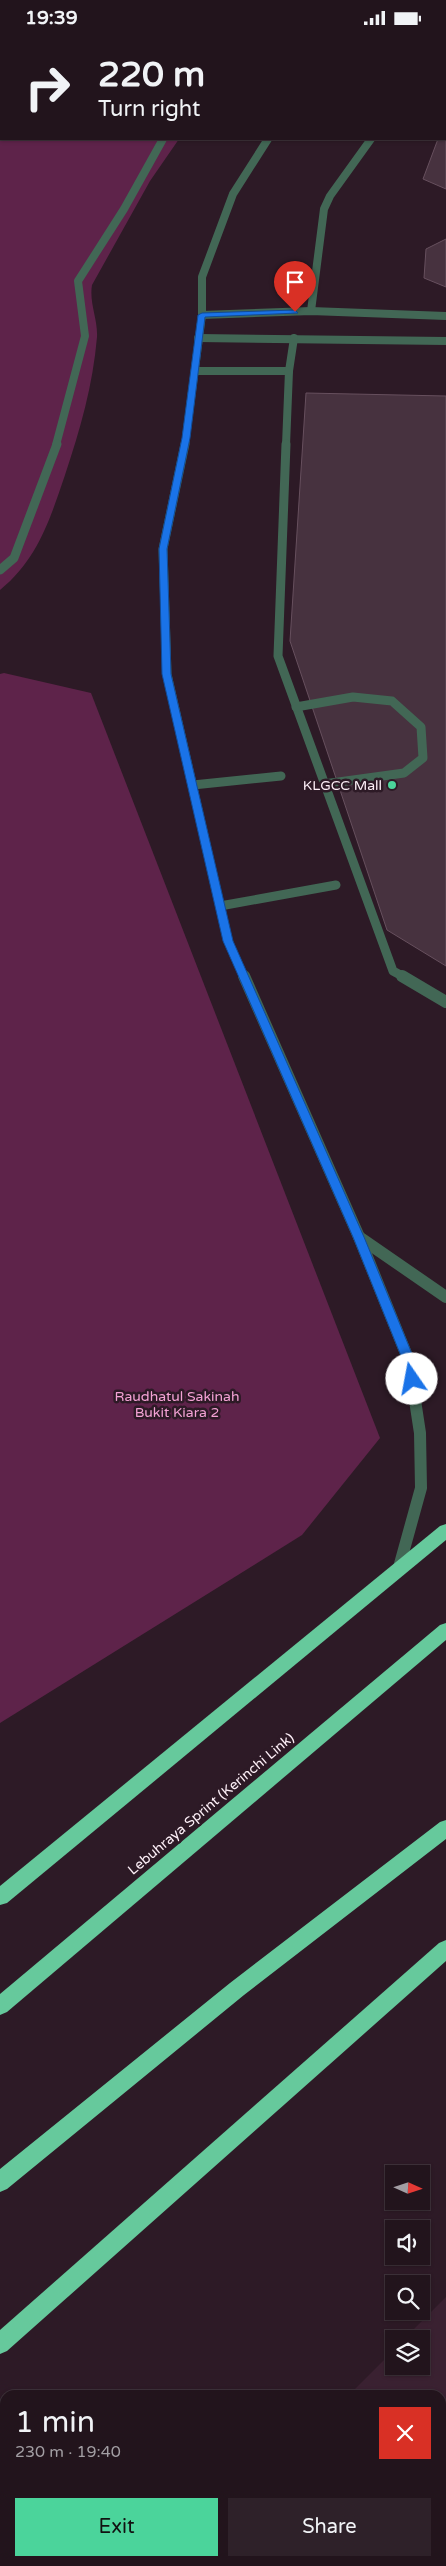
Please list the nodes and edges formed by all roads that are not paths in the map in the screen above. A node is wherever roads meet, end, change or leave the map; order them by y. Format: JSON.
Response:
{"nodes":[{"id":1,"x":162,"y":140,"type":"edge"},
{"id":2,"x":267,"y":140,"type":"edge"},
{"id":3,"x":370,"y":140,"type":"edge"},
{"id":4,"x":311,"y":311,"type":"junction"},
{"id":5,"x":202,"y":315,"type":"junction"},
{"id":6,"x":446,"y":316,"type":"edge"},
{"id":7,"x":198,"y":338,"type":"junction"},
{"id":8,"x":294,"y":338,"type":"junction"},
{"id":9,"x":446,"y":341,"type":"edge"},
{"id":10,"x":195,"y":371,"type":"junction"},
{"id":11,"x":289,"y":371,"type":"junction"},
{"id":12,"x":0,"y":570,"type":"edge"},
{"id":13,"x":296,"y":707,"type":"junction"},
{"id":14,"x":281,"y":776,"type":"dead end"},
{"id":15,"x":324,"y":784,"type":"junction"},
{"id":16,"x":193,"y":785,"type":"junction"},
{"id":17,"x":336,"y":885,"type":"dead end"},
{"id":18,"x":220,"y":906,"type":"junction"},
{"id":19,"x":446,"y":1002,"type":"edge"},
{"id":20,"x":359,"y":1237,"type":"junction"},
{"id":21,"x":446,"y":1297,"type":"edge"},
{"id":22,"x":446,"y":1531,"type":"edge"},
{"id":23,"x":398,"y":1571,"type":"junction"},
{"id":24,"x":446,"y":1630,"type":"edge"},
{"id":25,"x":446,"y":1828,"type":"edge"},
{"id":26,"x":0,"y":1897,"type":"edge"},
{"id":27,"x":446,"y":1949,"type":"edge"},
{"id":28,"x":0,"y":2006,"type":"edge"},
{"id":29,"x":0,"y":2183,"type":"edge"},
{"id":30,"x":0,"y":2344,"type":"edge"}],
"edges":[{"from":1,"to":12,"type":"street"},
{"from":2,"to":5,"type":"street"},
{"from":3,"to":4,"type":"street"},
{"from":4,"to":5,"type":"street"},
{"from":4,"to":6,"type":"street"},
{"from":5,"to":7,"type":"street"},
{"from":7,"to":8,"type":"street"},
{"from":7,"to":10,"type":"street"},
{"from":8,"to":9,"type":"street"},
{"from":8,"to":11,"type":"street"},
{"from":10,"to":11,"type":"street"},
{"from":10,"to":16,"type":"street"},
{"from":11,"to":13,"type":"street"},
{"from":13,"to":15,"type":"street"},
{"from":13,"to":15,"type":"street"},
{"from":14,"to":16,"type":"street"},
{"from":15,"to":19,"type":"street"},
{"from":16,"to":18,"type":"street"},
{"from":17,"to":18,"type":"street"},
{"from":18,"to":20,"type":"street"},
{"from":20,"to":21,"type":"street"},
{"from":20,"to":23,"type":"street"},
{"from":22,"to":23,"type":"highway"},
{"from":23,"to":26,"type":"highway"},
{"from":24,"to":28,"type":"highway","name":"Lebuhraya Sprint (Kerinchi Link)"},
{"from":25,"to":29,"type":"highway"},
{"from":27,"to":30,"type":"highway"}]}
